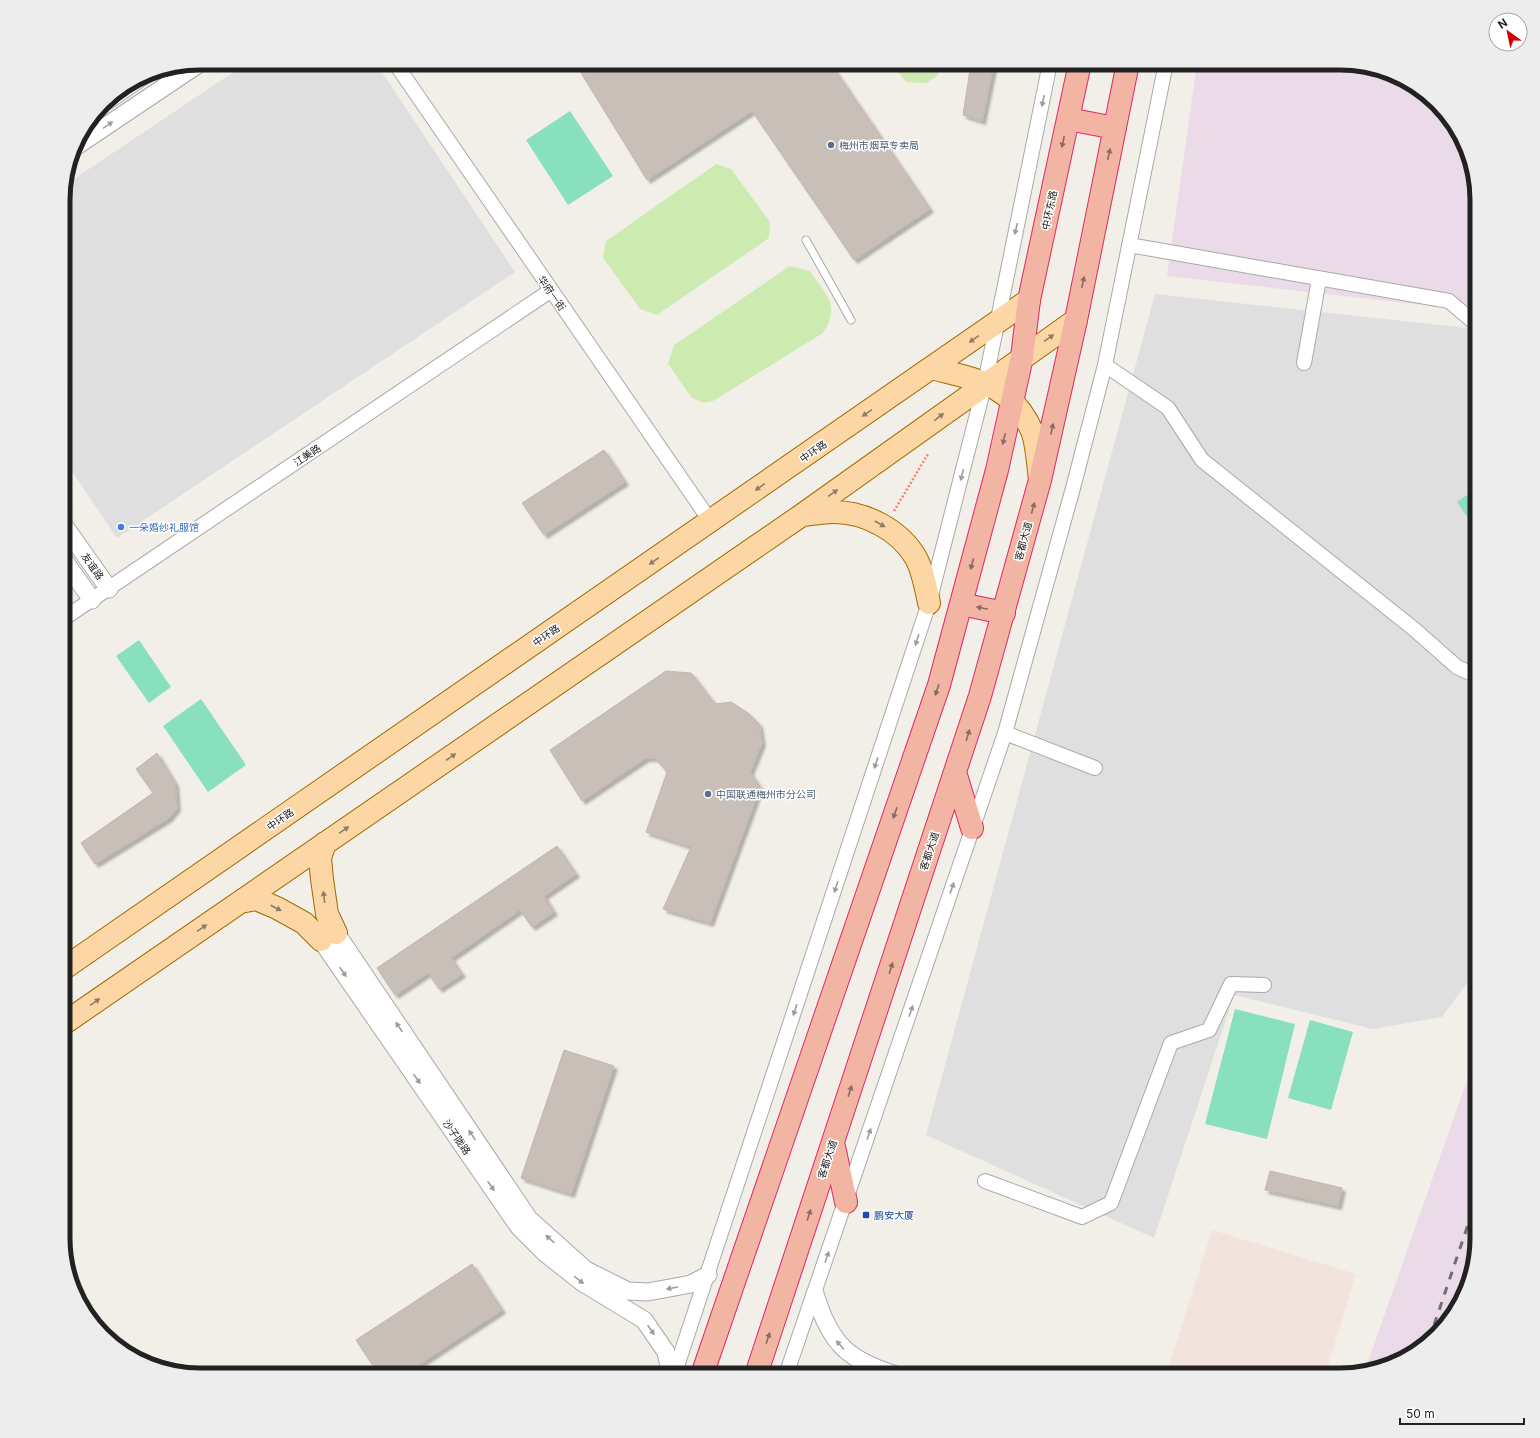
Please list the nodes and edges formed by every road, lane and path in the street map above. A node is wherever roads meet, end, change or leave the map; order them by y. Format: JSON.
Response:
{"nodes":[{"id":1,"x":400,"y":70,"type":"edge"},
{"id":2,"x":1049,"y":70,"type":"edge"},
{"id":3,"x":1079,"y":70,"type":"edge"},
{"id":4,"x":1127,"y":70,"type":"edge"},
{"id":5,"x":1165,"y":70,"type":"edge"},
{"id":6,"x":189,"y":71,"type":"edge"},
{"id":7,"x":1068,"y":120,"type":"junction"},
{"id":8,"x":1115,"y":128,"type":"junction"},
{"id":9,"x":83,"y":141,"type":"edge"},
{"id":10,"x":806,"y":240,"type":"dead end"},
{"id":11,"x":1129,"y":245,"type":"junction"},
{"id":12,"x":1319,"y":279,"type":"junction"},
{"id":13,"x":550,"y":291,"type":"junction"},
{"id":14,"x":1029,"y":300,"type":"junction"},
{"id":15,"x":1470,"y":319,"type":"edge"},
{"id":16,"x":851,"y":320,"type":"dead end"},
{"id":17,"x":1076,"y":320,"type":"junction"},
{"id":18,"x":997,"y":323,"type":"junction"},
{"id":19,"x":1022,"y":357,"type":"junction"},
{"id":20,"x":1304,"y":363,"type":"dead end"},
{"id":21,"x":1104,"y":365,"type":"junction"},
{"id":22,"x":931,"y":368,"type":"junction"},
{"id":23,"x":986,"y":383,"type":"junction"},
{"id":24,"x":1013,"y":400,"type":"junction"},
{"id":25,"x":928,"y":454,"type":"dead end"},
{"id":26,"x":1040,"y":480,"type":"junction"},
{"id":27,"x":893,"y":513,"type":"dead end"},
{"id":28,"x":802,"y":516,"type":"junction"},
{"id":29,"x":711,"y":522,"type":"junction"},
{"id":30,"x":70,"y":534,"type":"edge"},
{"id":31,"x":70,"y":569,"type":"edge"},
{"id":32,"x":109,"y":589,"type":"junction"},
{"id":33,"x":92,"y":600,"type":"junction"},
{"id":34,"x":929,"y":603,"type":"junction"},
{"id":35,"x":961,"y":604,"type":"junction"},
{"id":36,"x":1004,"y":613,"type":"junction"},
{"id":37,"x":70,"y":614,"type":"edge"},
{"id":38,"x":1470,"y":673,"type":"edge"},
{"id":39,"x":1004,"y":733,"type":"junction"},
{"id":40,"x":1095,"y":768,"type":"dead end"},
{"id":41,"x":956,"y":772,"type":"junction"},
{"id":42,"x":972,"y":828,"type":"junction"},
{"id":43,"x":325,"y":843,"type":"junction"},
{"id":44,"x":240,"y":902,"type":"junction"},
{"id":45,"x":328,"y":937,"type":"junction"},
{"id":46,"x":70,"y":964,"type":"edge"},
{"id":47,"x":1264,"y":985,"type":"dead end"},
{"id":48,"x":70,"y":1019,"type":"edge"},
{"id":49,"x":833,"y":1142,"type":"junction"},
{"id":50,"x":985,"y":1181,"type":"dead end"},
{"id":51,"x":846,"y":1202,"type":"junction"},
{"id":52,"x":708,"y":1275,"type":"junction"},
{"id":53,"x":815,"y":1294,"type":"junction"},
{"id":54,"x":625,"y":1298,"type":"junction"},
{"id":55,"x":671,"y":1368,"type":"edge"},
{"id":56,"x":675,"y":1368,"type":"edge"},
{"id":57,"x":704,"y":1368,"type":"edge"},
{"id":58,"x":758,"y":1368,"type":"edge"},
{"id":59,"x":789,"y":1368,"type":"edge"},
{"id":60,"x":872,"y":1368,"type":"edge"}],
"edges":[{"from":1,"to":13,"type":"street","name":"华府一街"},
{"from":2,"to":18,"type":"street","one_way":true},
{"from":3,"to":7,"type":"highway","name":"中环东路"},
{"from":4,"to":8,"type":"highway"},
{"from":5,"to":11,"type":"street"},
{"from":9,"to":6,"type":"street","one_way":true},
{"from":7,"to":8,"type":"highway"},
{"from":7,"to":14,"type":"highway","name":"中环东路","one_way":true},
{"from":17,"to":8,"type":"highway","one_way":true},
{"from":10,"to":16,"type":"lane"},
{"from":11,"to":12,"type":"street"},
{"from":11,"to":21,"type":"street"},
{"from":12,"to":15,"type":"street"},
{"from":12,"to":20,"type":"street"},
{"from":13,"to":29,"type":"street","name":"华府一街"},
{"from":13,"to":32,"type":"street","name":"江美路"},
{"from":14,"to":18,"type":"main road","name":"中环路"},
{"from":14,"to":19,"type":"highway","name":"中环东路"},
{"from":19,"to":17,"type":"main road","one_way":true},
{"from":26,"to":17,"type":"highway","name":"客都大道","one_way":true},
{"from":18,"to":22,"type":"main road","name":"中环路","one_way":true},
{"from":18,"to":23,"type":"street"},
{"from":19,"to":23,"type":"main road"},
{"from":19,"to":24,"type":"highway"},
{"from":21,"to":38,"type":"street"},
{"from":21,"to":39,"type":"street"},
{"from":22,"to":23,"type":"main road"},
{"from":22,"to":29,"type":"main road","name":"中环路","one_way":true},
{"from":23,"to":24,"type":"main road"},
{"from":28,"to":23,"type":"main road","one_way":true},
{"from":23,"to":34,"type":"street","one_way":true},
{"from":24,"to":26,"type":"main road"},
{"from":24,"to":35,"type":"highway","one_way":true},
{"from":25,"to":27,"type":"path"},
{"from":36,"to":26,"type":"highway","name":"客都大道","one_way":true},
{"from":28,"to":34,"type":"main road","one_way":true},
{"from":43,"to":28,"type":"main road","one_way":true},
{"from":29,"to":46,"type":"main road","name":"中环路","one_way":true},
{"from":30,"to":32,"type":"street","name":"友谊路"},
{"from":31,"to":33,"type":"street","name":"友谊路"},
{"from":32,"to":33,"type":"street","name":"江美路"},
{"from":33,"to":37,"type":"street","name":"江美路"},
{"from":34,"to":52,"type":"street","one_way":true},
{"from":36,"to":35,"type":"highway","one_way":true},
{"from":35,"to":57,"type":"highway","one_way":true},
{"from":41,"to":36,"type":"highway","name":"客都大道","one_way":true},
{"from":39,"to":40,"type":"street"},
{"from":39,"to":42,"type":"street"},
{"from":41,"to":42,"type":"highway"},
{"from":49,"to":41,"type":"highway","name":"客都大道","one_way":true},
{"from":51,"to":42,"type":"street","one_way":true},
{"from":43,"to":44,"type":"main road"},
{"from":45,"to":43,"type":"main road","one_way":true},
{"from":44,"to":45,"type":"main road","one_way":true},
{"from":48,"to":44,"type":"main road","one_way":true},
{"from":45,"to":54,"type":"street","name":"沙子陇路"},
{"from":47,"to":50,"type":"street"},
{"from":49,"to":51,"type":"highway"},
{"from":58,"to":49,"type":"highway","name":"客都大道","one_way":true},
{"from":53,"to":51,"type":"street","one_way":true},
{"from":52,"to":54,"type":"street","one_way":true},
{"from":52,"to":56,"type":"street"},
{"from":53,"to":59,"type":"street"},
{"from":60,"to":53,"type":"street","one_way":true},
{"from":54,"to":55,"type":"street","name":"沙子陇路","one_way":true}]}
